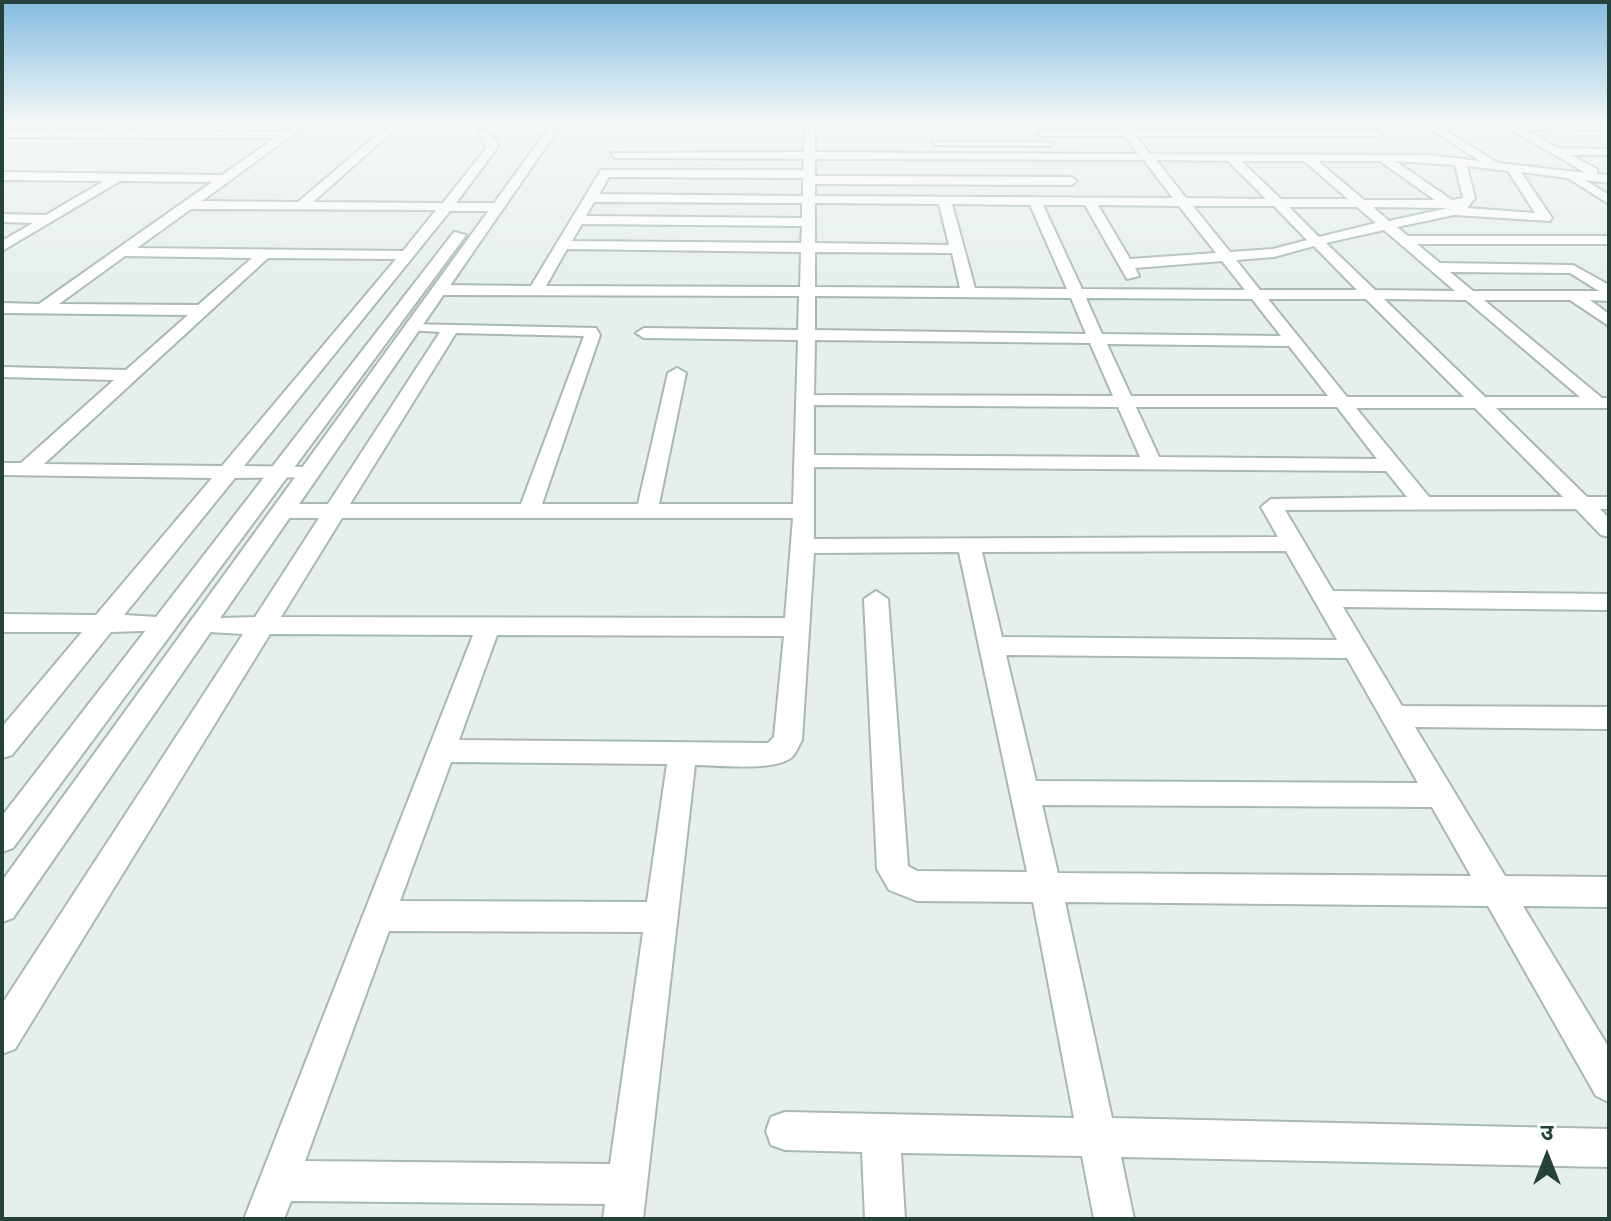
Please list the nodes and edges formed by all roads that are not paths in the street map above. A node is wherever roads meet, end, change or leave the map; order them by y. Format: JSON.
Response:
{"nodes":[{"id":1,"x":116,"y":179,"type":"edge"},
{"id":2,"x":225,"y":179,"type":"edge"},
{"id":3,"x":332,"y":179,"type":"edge"},
{"id":4,"x":467,"y":179,"type":"edge"},
{"id":5,"x":506,"y":179,"type":"edge"},
{"id":6,"x":512,"y":179,"type":"edge"},
{"id":7,"x":601,"y":179,"type":"edge"},
{"id":8,"x":810,"y":179,"type":"edge"},
{"id":9,"x":1023,"y":179,"type":"edge"},
{"id":10,"x":1164,"y":179,"type":"edge"},
{"id":11,"x":1252,"y":179,"type":"edge"},
{"id":12,"x":1332,"y":179,"type":"edge"},
{"id":13,"x":1414,"y":179,"type":"edge"},
{"id":14,"x":1465,"y":179,"type":"edge"},
{"id":15,"x":1520,"y":179,"type":"edge"},
{"id":16,"x":1575,"y":179,"type":"edge"},
{"id":17,"x":1071,"y":181,"type":"joint"},
{"id":18,"x":590,"y":198,"type":"junction"},
{"id":19,"x":810,"y":200,"type":"junction"},
{"id":20,"x":1609,"y":200,"type":"edge"},
{"id":21,"x":945,"y":201,"type":"junction"},
{"id":22,"x":1035,"y":201,"type":"junction"},
{"id":23,"x":1086,"y":202,"type":"junction"},
{"id":24,"x":1182,"y":202,"type":"junction"},
{"id":25,"x":1274,"y":203,"type":"junction"},
{"id":26,"x":1360,"y":203,"type":"junction"},
{"id":27,"x":189,"y":205,"type":"junction"},
{"id":28,"x":301,"y":206,"type":"junction"},
{"id":29,"x":447,"y":206,"type":"junction"},
{"id":30,"x":1455,"y":206,"type":"junction"},
{"id":31,"x":489,"y":207,"type":"junction"},
{"id":32,"x":2,"y":218,"type":"edge"},
{"id":33,"x":49,"y":219,"type":"junction"},
{"id":34,"x":577,"y":220,"type":"junction"},
{"id":35,"x":809,"y":222,"type":"junction"},
{"id":36,"x":1387,"y":225,"type":"junction"},
{"id":37,"x":1405,"y":240,"type":"junction"},
{"id":38,"x":1607,"y":241,"type":"edge"},
{"id":39,"x":1320,"y":243,"type":"junction"},
{"id":40,"x":563,"y":245,"type":"junction"},
{"id":41,"x":2,"y":247,"type":"edge"},
{"id":42,"x":809,"y":247,"type":"junction"},
{"id":43,"x":958,"y":249,"type":"junction"},
{"id":44,"x":123,"y":252,"type":"junction"},
{"id":45,"x":265,"y":253,"type":"junction"},
{"id":46,"x":407,"y":255,"type":"junction"},
{"id":47,"x":1227,"y":259,"type":"junction"},
{"id":48,"x":1126,"y":264,"type":"junction"},
{"id":49,"x":1438,"y":267,"type":"junction"},
{"id":50,"x":439,"y":290,"type":"junction"},
{"id":51,"x":536,"y":291,"type":"junction"},
{"id":52,"x":808,"y":292,"type":"junction"},
{"id":53,"x":969,"y":293,"type":"junction"},
{"id":54,"x":1075,"y":294,"type":"junction"},
{"id":55,"x":1143,"y":294,"type":"junction"},
{"id":56,"x":1609,"y":294,"type":"edge"},
{"id":57,"x":1255,"y":295,"type":"junction"},
{"id":58,"x":1373,"y":295,"type":"junction"},
{"id":59,"x":1472,"y":296,"type":"junction"},
{"id":60,"x":1574,"y":296,"type":"junction"},
{"id":61,"x":2,"y":308,"type":"edge"},
{"id":62,"x":43,"y":308,"type":"junction"},
{"id":63,"x":202,"y":310,"type":"junction"},
{"id":64,"x":1609,"y":321,"type":"edge"},
{"id":65,"x":413,"y":327,"type":"junction"},
{"id":66,"x":451,"y":328,"type":"junction"},
{"id":67,"x":644,"y":333,"type":"dead end"},
{"id":68,"x":807,"y":336,"type":"junction"},
{"id":69,"x":1096,"y":340,"type":"junction"},
{"id":70,"x":1293,"y":341,"type":"junction"},
{"id":71,"x":2,"y":372,"type":"edge"},
{"id":72,"x":677,"y":373,"type":"dead end"},
{"id":73,"x":130,"y":375,"type":"junction"},
{"id":74,"x":806,"y":400,"type":"junction"},
{"id":75,"x":1124,"y":401,"type":"junction"},
{"id":76,"x":1341,"y":402,"type":"junction"},
{"id":77,"x":1481,"y":402,"type":"junction"},
{"id":78,"x":1602,"y":403,"type":"edge"},
{"id":79,"x":805,"y":461,"type":"junction"},
{"id":80,"x":1152,"y":463,"type":"junction"},
{"id":81,"x":1391,"y":465,"type":"junction"},
{"id":82,"x":2,"y":469,"type":"edge"},
{"id":83,"x":26,"y":469,"type":"junction"},
{"id":84,"x":226,"y":472,"type":"junction"},
{"id":85,"x":280,"y":473,"type":"junction"},
{"id":86,"x":309,"y":473,"type":"junction"},
{"id":87,"x":1582,"y":503,"type":"junction"},
{"id":88,"x":1609,"y":503,"type":"edge"},
{"id":89,"x":1423,"y":504,"type":"junction"},
{"id":90,"x":647,"y":510,"type":"junction"},
{"id":91,"x":282,"y":511,"type":"junction"},
{"id":92,"x":335,"y":511,"type":"junction"},
{"id":93,"x":529,"y":511,"type":"junction"},
{"id":94,"x":804,"y":511,"type":"junction"},
{"id":95,"x":1609,"y":530,"type":"edge"},
{"id":96,"x":1293,"y":544,"type":"junction"},
{"id":97,"x":969,"y":545,"type":"junction"},
{"id":98,"x":803,"y":546,"type":"junction"},
{"id":99,"x":876,"y":599,"type":"dead end"},
{"id":100,"x":1325,"y":599,"type":"junction"},
{"id":101,"x":1609,"y":602,"type":"edge"},
{"id":102,"x":2,"y":623,"type":"edge"},
{"id":103,"x":102,"y":624,"type":"junction"},
{"id":104,"x":165,"y":624,"type":"junction"},
{"id":105,"x":201,"y":625,"type":"junction"},
{"id":106,"x":262,"y":626,"type":"junction"},
{"id":107,"x":488,"y":627,"type":"junction"},
{"id":108,"x":794,"y":627,"type":"junction"},
{"id":109,"x":992,"y":646,"type":"junction"},
{"id":110,"x":1355,"y":649,"type":"junction"},
{"id":111,"x":1394,"y":716,"type":"junction"},
{"id":112,"x":1609,"y":718,"type":"edge"},
{"id":113,"x":2,"y":747,"type":"edge"},
{"id":114,"x":441,"y":751,"type":"junction"},
{"id":115,"x":682,"y":754,"type":"junction"},
{"id":116,"x":1025,"y":793,"type":"junction"},
{"id":117,"x":1441,"y":795,"type":"junction"},
{"id":118,"x":2,"y":839,"type":"edge"},
{"id":119,"x":1046,"y":887,"type":"junction"},
{"id":120,"x":1497,"y":891,"type":"junction"},
{"id":121,"x":1609,"y":892,"type":"edge"},
{"id":122,"x":2,"y":907,"type":"edge"},
{"id":123,"x":378,"y":916,"type":"junction"},
{"id":124,"x":661,"y":917,"type":"junction"},
{"id":125,"x":2,"y":1036,"type":"edge"},
{"id":126,"x":1609,"y":1083,"type":"edge"},
{"id":127,"x":785,"y":1131,"type":"dead end"},
{"id":128,"x":881,"y":1133,"type":"junction"},
{"id":129,"x":1097,"y":1138,"type":"junction"},
{"id":130,"x":1609,"y":1148,"type":"edge"},
{"id":131,"x":278,"y":1181,"type":"junction"},
{"id":132,"x":625,"y":1202,"type":"edge"},
{"id":133,"x":264,"y":1219,"type":"edge"},
{"id":134,"x":885,"y":1219,"type":"edge"},
{"id":135,"x":1114,"y":1219,"type":"edge"}],
"edges":[{"from":1,"to":33,"type":"street"},
{"from":2,"to":27,"type":"street"},
{"from":3,"to":28,"type":"street"},
{"from":4,"to":29,"type":"street"},
{"from":5,"to":31,"type":"street"},
{"from":6,"to":31,"type":"street"},
{"from":7,"to":18,"type":"street"},
{"from":8,"to":19,"type":"street"},
{"from":9,"to":17,"type":"street"},
{"from":10,"to":24,"type":"street"},
{"from":11,"to":25,"type":"street"},
{"from":12,"to":26,"type":"street"},
{"from":13,"to":30,"type":"street"},
{"from":14,"to":30,"type":"street"},
{"from":15,"to":30,"type":"street"},
{"from":16,"to":20,"type":"street"},
{"from":17,"to":23,"type":"street"},
{"from":18,"to":19,"type":"street"},
{"from":18,"to":34,"type":"street"},
{"from":19,"to":21,"type":"street"},
{"from":19,"to":35,"type":"street"},
{"from":21,"to":22,"type":"street"},
{"from":21,"to":43,"type":"street"},
{"from":22,"to":23,"type":"street"},
{"from":22,"to":54,"type":"street"},
{"from":23,"to":24,"type":"street"},
{"from":23,"to":48,"type":"street"},
{"from":24,"to":25,"type":"street"},
{"from":24,"to":47,"type":"street"},
{"from":25,"to":26,"type":"street"},
{"from":25,"to":39,"type":"street"},
{"from":26,"to":30,"type":"street"},
{"from":26,"to":36,"type":"street"},
{"from":27,"to":28,"type":"street"},
{"from":27,"to":44,"type":"street"},
{"from":28,"to":29,"type":"street"},
{"from":29,"to":31,"type":"street"},
{"from":29,"to":46,"type":"street"},
{"from":30,"to":36,"type":"street"},
{"from":31,"to":50,"type":"street"},
{"from":31,"to":85,"type":"street"},
{"from":32,"to":33,"type":"street"},
{"from":33,"to":41,"type":"street"},
{"from":34,"to":35,"type":"street"},
{"from":34,"to":40,"type":"street"},
{"from":35,"to":42,"type":"street"},
{"from":36,"to":37,"type":"street"},
{"from":36,"to":39,"type":"street"},
{"from":37,"to":38,"type":"street"},
{"from":37,"to":49,"type":"street"},
{"from":39,"to":47,"type":"street"},
{"from":39,"to":58,"type":"street"},
{"from":40,"to":42,"type":"street"},
{"from":40,"to":51,"type":"street"},
{"from":42,"to":43,"type":"street"},
{"from":42,"to":52,"type":"street"},
{"from":43,"to":53,"type":"street"},
{"from":44,"to":45,"type":"street"},
{"from":44,"to":62,"type":"street"},
{"from":45,"to":46,"type":"street"},
{"from":45,"to":63,"type":"street"},
{"from":46,"to":84,"type":"street"},
{"from":47,"to":48,"type":"street"},
{"from":47,"to":57,"type":"street"},
{"from":48,"to":55,"type":"street"},
{"from":49,"to":56,"type":"street"},
{"from":49,"to":59,"type":"street"},
{"from":50,"to":51,"type":"street"},
{"from":50,"to":65,"type":"street"},
{"from":51,"to":52,"type":"street"},
{"from":52,"to":53,"type":"street"},
{"from":52,"to":68,"type":"street"},
{"from":53,"to":54,"type":"street"},
{"from":54,"to":55,"type":"street"},
{"from":54,"to":69,"type":"street"},
{"from":55,"to":57,"type":"street"},
{"from":56,"to":60,"type":"street"},
{"from":57,"to":58,"type":"street"},
{"from":57,"to":70,"type":"street"},
{"from":58,"to":59,"type":"street"},
{"from":58,"to":77,"type":"street"},
{"from":59,"to":60,"type":"street"},
{"from":59,"to":78,"type":"street"},
{"from":60,"to":64,"type":"street"},
{"from":61,"to":62,"type":"street"},
{"from":62,"to":63,"type":"street"},
{"from":63,"to":73,"type":"street"},
{"from":65,"to":66,"type":"street"},
{"from":65,"to":86,"type":"street"},
{"from":66,"to":92,"type":"street"},
{"from":66,"to":93,"type":"street"},
{"from":67,"to":68,"type":"street"},
{"from":68,"to":69,"type":"street"},
{"from":68,"to":74,"type":"street"},
{"from":69,"to":70,"type":"street"},
{"from":69,"to":75,"type":"street"},
{"from":70,"to":76,"type":"street"},
{"from":71,"to":73,"type":"street"},
{"from":72,"to":90,"type":"street"},
{"from":73,"to":83,"type":"street"},
{"from":74,"to":75,"type":"street"},
{"from":74,"to":79,"type":"street"},
{"from":75,"to":76,"type":"street"},
{"from":75,"to":80,"type":"street"},
{"from":76,"to":77,"type":"street"},
{"from":76,"to":81,"type":"street"},
{"from":77,"to":78,"type":"street"},
{"from":77,"to":87,"type":"street"},
{"from":79,"to":80,"type":"street"},
{"from":79,"to":94,"type":"street"},
{"from":80,"to":81,"type":"street"},
{"from":81,"to":89,"type":"street"},
{"from":82,"to":83,"type":"street"},
{"from":83,"to":84,"type":"street"},
{"from":84,"to":85,"type":"street"},
{"from":84,"to":103,"type":"street"},
{"from":85,"to":86,"type":"street"},
{"from":85,"to":104,"type":"street"},
{"from":86,"to":91,"type":"street"},
{"from":87,"to":88,"type":"street"},
{"from":87,"to":89,"type":"street"},
{"from":87,"to":95,"type":"street"},
{"from":89,"to":96,"type":"street"},
{"from":90,"to":93,"type":"street"},
{"from":90,"to":94,"type":"street"},
{"from":91,"to":92,"type":"street"},
{"from":91,"to":105,"type":"street"},
{"from":92,"to":93,"type":"street"},
{"from":92,"to":106,"type":"street"},
{"from":94,"to":98,"type":"street"},
{"from":96,"to":97,"type":"street"},
{"from":96,"to":100,"type":"street"},
{"from":97,"to":98,"type":"street"},
{"from":97,"to":109,"type":"street"},
{"from":98,"to":108,"type":"street"},
{"from":99,"to":119,"type":"street"},
{"from":100,"to":101,"type":"street"},
{"from":100,"to":110,"type":"street"},
{"from":102,"to":103,"type":"street"},
{"from":103,"to":104,"type":"street"},
{"from":103,"to":113,"type":"street"},
{"from":104,"to":118,"type":"street"},
{"from":105,"to":106,"type":"street"},
{"from":105,"to":122,"type":"street"},
{"from":106,"to":107,"type":"street"},
{"from":106,"to":125,"type":"street"},
{"from":107,"to":108,"type":"street"},
{"from":107,"to":114,"type":"street"},
{"from":108,"to":115,"type":"street"},
{"from":109,"to":110,"type":"street"},
{"from":109,"to":116,"type":"street"},
{"from":110,"to":111,"type":"street"},
{"from":111,"to":112,"type":"street"},
{"from":111,"to":117,"type":"street"},
{"from":114,"to":115,"type":"street"},
{"from":114,"to":123,"type":"street"},
{"from":115,"to":124,"type":"street"},
{"from":116,"to":117,"type":"street"},
{"from":116,"to":119,"type":"street"},
{"from":117,"to":120,"type":"street"},
{"from":119,"to":120,"type":"street"},
{"from":119,"to":129,"type":"street"},
{"from":120,"to":121,"type":"street"},
{"from":120,"to":126,"type":"street"},
{"from":123,"to":124,"type":"street"},
{"from":123,"to":131,"type":"street"},
{"from":124,"to":132,"type":"street"},
{"from":127,"to":128,"type":"street"},
{"from":128,"to":129,"type":"street"},
{"from":128,"to":134,"type":"street"},
{"from":129,"to":130,"type":"street"},
{"from":129,"to":135,"type":"street"},
{"from":131,"to":132,"type":"street"},
{"from":131,"to":133,"type":"street"}]}
